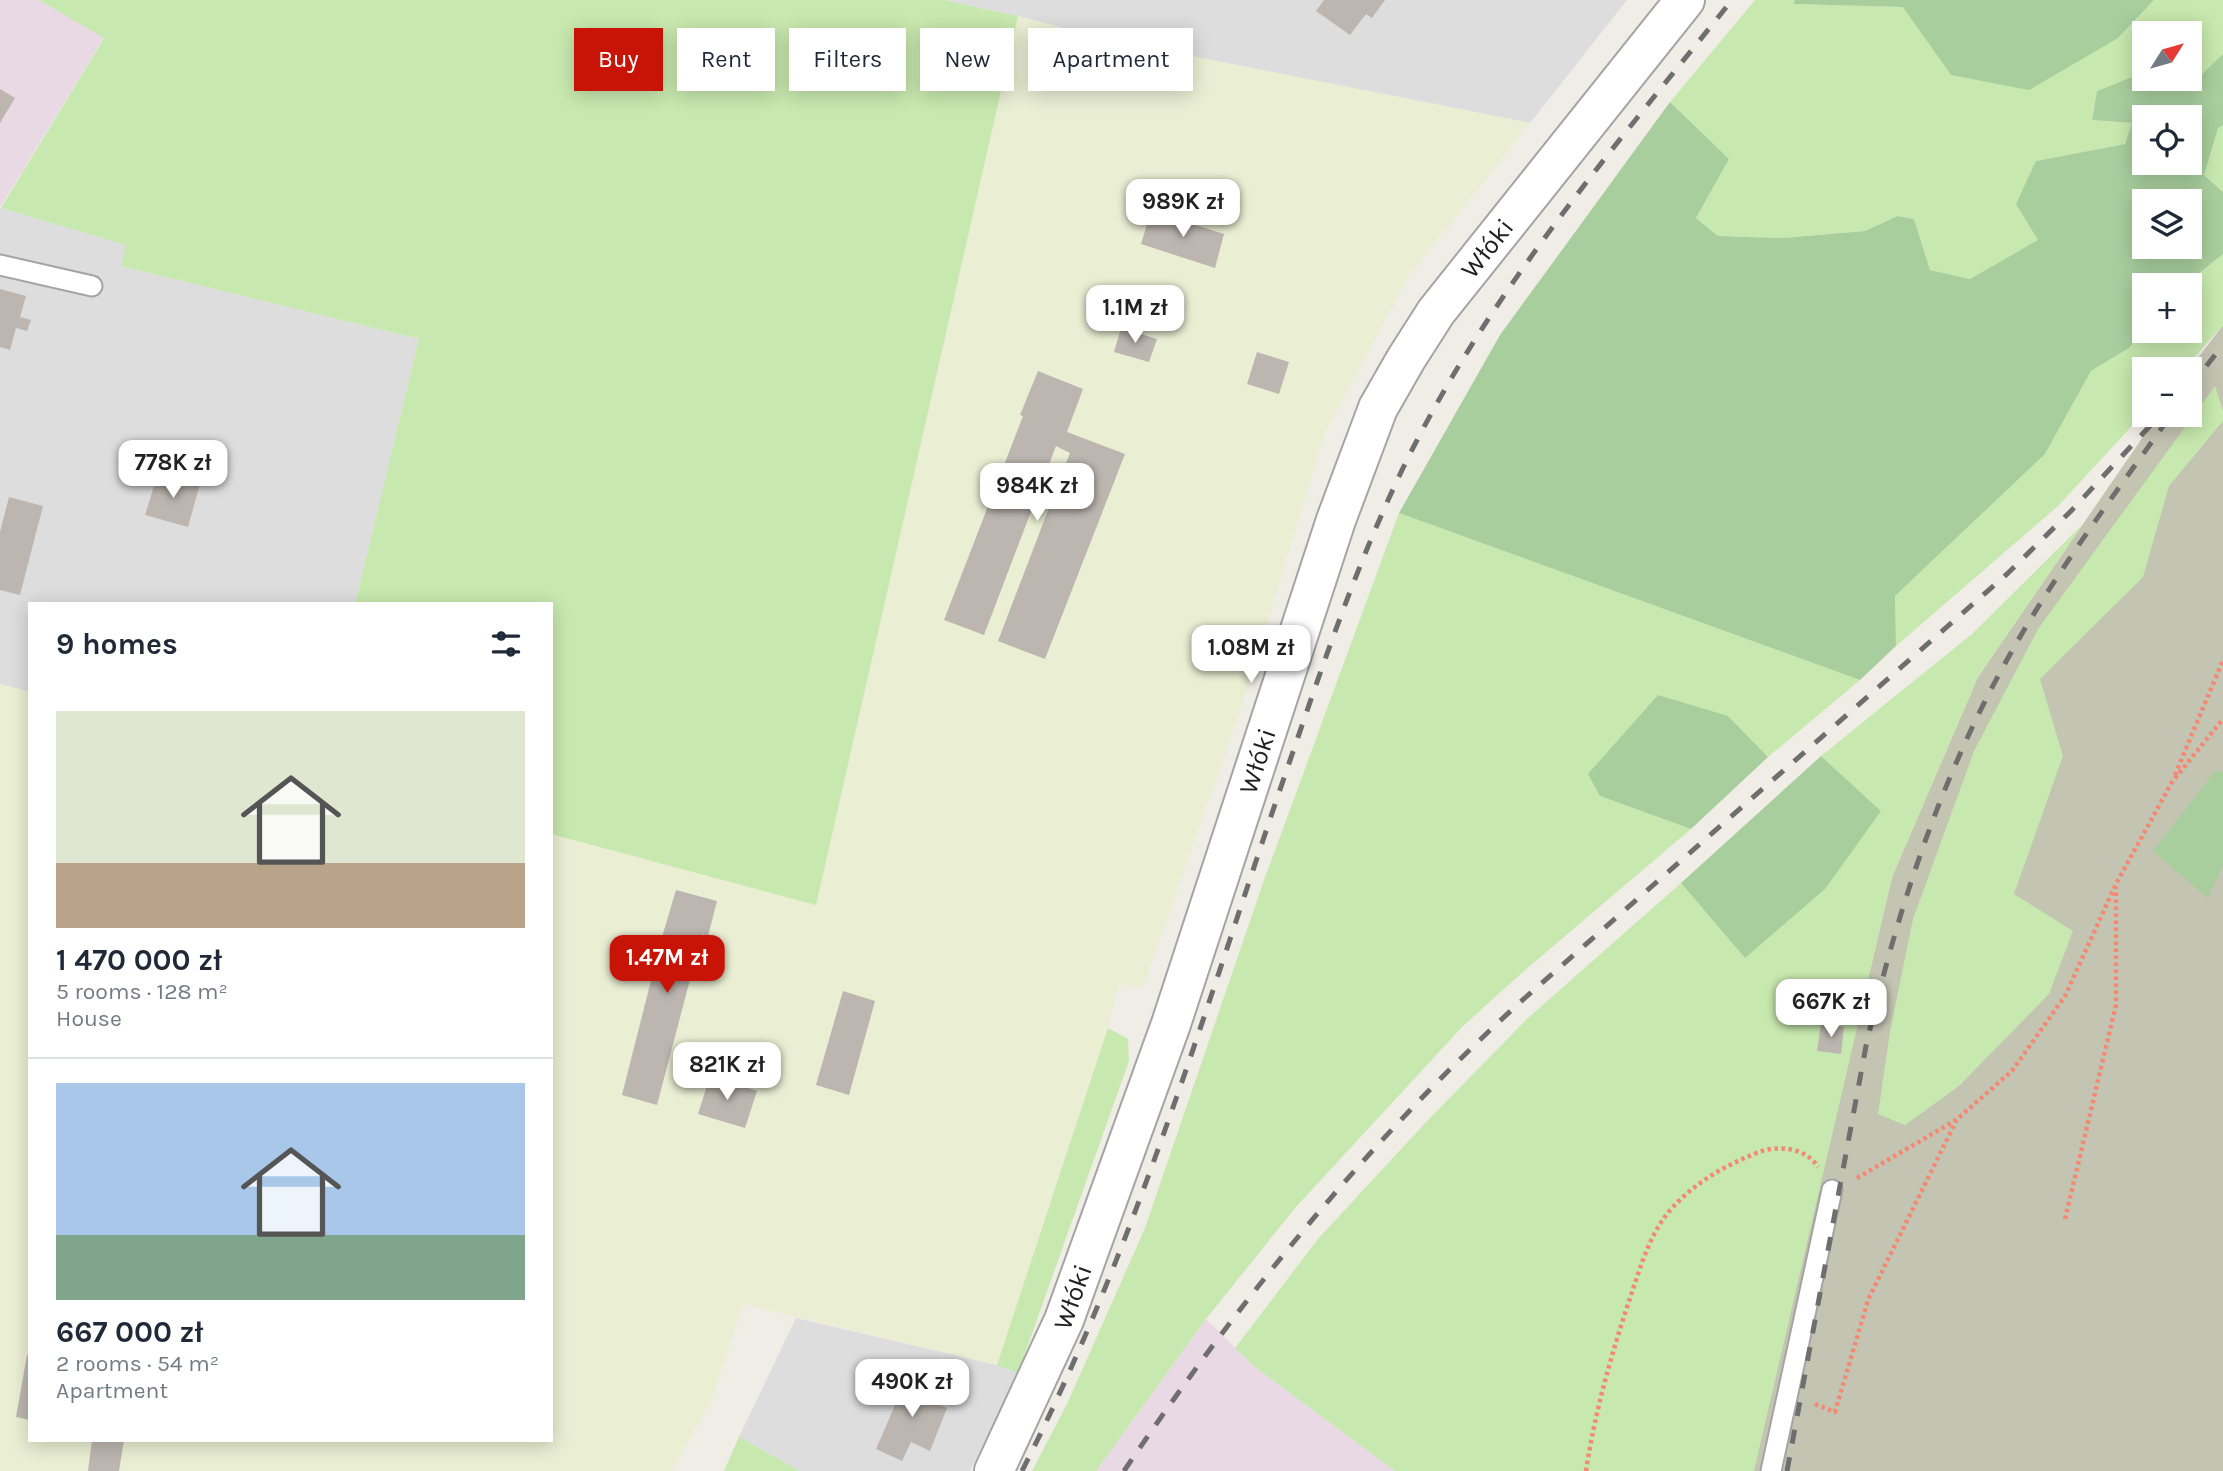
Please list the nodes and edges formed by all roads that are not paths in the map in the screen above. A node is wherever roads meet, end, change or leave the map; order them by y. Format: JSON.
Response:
{"nodes":[{"id":1,"x":1685,"y":0,"type":"edge"},
{"id":2,"x":0,"y":265,"type":"edge"},
{"id":3,"x":92,"y":286,"type":"dead end"},
{"id":4,"x":1832,"y":1190,"type":"road end"},
{"id":5,"x":994,"y":1471,"type":"edge"},
{"id":6,"x":1771,"y":1471,"type":"edge"}],
"edges":[{"from":1,"to":5,"type":"street","name":"Włóki"},
{"from":2,"to":3,"type":"lane"},
{"from":4,"to":6,"type":"lane"}]}
